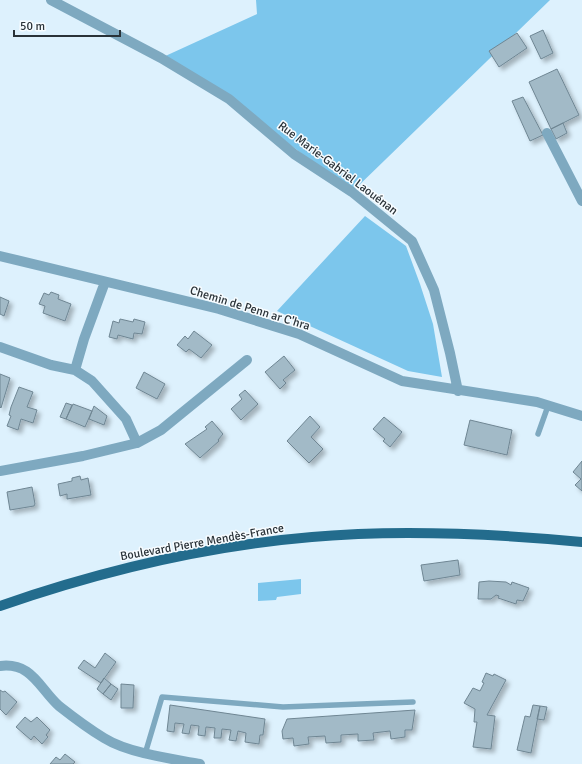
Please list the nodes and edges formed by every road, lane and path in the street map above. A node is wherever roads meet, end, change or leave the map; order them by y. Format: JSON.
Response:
{"nodes":[{"id":1,"x":51,"y":0,"type":"edge"},
{"id":2,"x":547,"y":133,"type":"dead end"},
{"id":3,"x":582,"y":201,"type":"edge"},
{"id":4,"x":0,"y":256,"type":"edge"},
{"id":5,"x":105,"y":282,"type":"junction"},
{"id":6,"x":0,"y":347,"type":"edge"},
{"id":7,"x":247,"y":360,"type":"dead end"},
{"id":8,"x":75,"y":370,"type":"junction"},
{"id":9,"x":458,"y":391,"type":"junction"},
{"id":10,"x":548,"y":406,"type":"junction"},
{"id":11,"x":582,"y":416,"type":"edge"},
{"id":12,"x":538,"y":434,"type":"dead end"},
{"id":13,"x":137,"y":443,"type":"junction"},
{"id":14,"x":0,"y":471,"type":"edge"},
{"id":15,"x":582,"y":542,"type":"edge"},
{"id":16,"x":0,"y":606,"type":"edge"},
{"id":17,"x":0,"y":666,"type":"edge"},
{"id":18,"x":413,"y":702,"type":"dead end"},
{"id":19,"x":145,"y":754,"type":"junction"},
{"id":20,"x":200,"y":764,"type":"edge"}],
"edges":[{"from":1,"to":9,"type":"street","name":"Rue Marie-Gabriel Laouénan"},
{"from":2,"to":3,"type":"street"},
{"from":4,"to":5,"type":"street","name":"Chemin de Penn ar C'hra"},
{"from":5,"to":8,"type":"street"},
{"from":5,"to":9,"type":"street","name":"Chemin de Penn ar C'hra"},
{"from":6,"to":8,"type":"street"},
{"from":7,"to":13,"type":"street"},
{"from":8,"to":13,"type":"street"},
{"from":9,"to":10,"type":"street","name":"Chemin de Penn ar C'hra"},
{"from":10,"to":11,"type":"street","name":"Chemin de Penn ar C'hra"},
{"from":10,"to":12,"type":"lane"},
{"from":13,"to":14,"type":"street"},
{"from":15,"to":16,"type":"main road","name":"Boulevard Pierre Mendès-France"},
{"from":17,"to":19,"type":"street"},
{"from":18,"to":19,"type":"lane"},
{"from":19,"to":20,"type":"street"}]}
